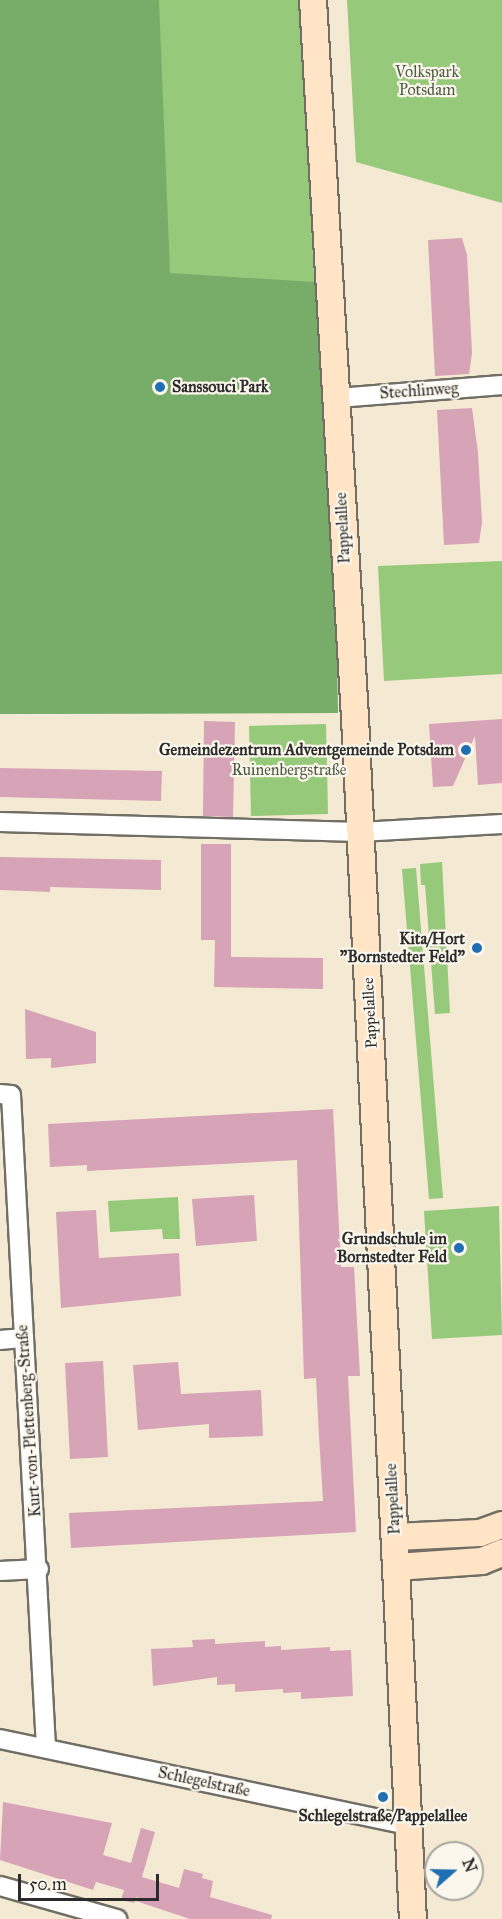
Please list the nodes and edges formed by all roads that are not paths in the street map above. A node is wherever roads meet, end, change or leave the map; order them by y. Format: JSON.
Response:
{"nodes":[{"id":1,"x":313,"y":0,"type":"edge"},
{"id":2,"x":502,"y":385,"type":"edge"},
{"id":3,"x":336,"y":398,"type":"junction"},
{"id":4,"x":0,"y":822,"type":"edge"},
{"id":5,"x":502,"y":824,"type":"edge"},
{"id":6,"x":360,"y":832,"type":"junction"},
{"id":7,"x":6,"y":1095,"type":"edge"},
{"id":8,"x":24,"y":1338,"type":"junction"},
{"id":9,"x":0,"y":1340,"type":"edge"},
{"id":10,"x":502,"y":1525,"type":"edge"},
{"id":11,"x":395,"y":1537,"type":"junction"},
{"id":12,"x":502,"y":1553,"type":"edge"},
{"id":13,"x":396,"y":1567,"type":"junction"},
{"id":14,"x":39,"y":1569,"type":"junction"},
{"id":15,"x":0,"y":1570,"type":"edge"},
{"id":16,"x":0,"y":1739,"type":"edge"},
{"id":17,"x":46,"y":1748,"type":"junction"},
{"id":18,"x":408,"y":1825,"type":"junction"},
{"id":19,"x":0,"y":1886,"type":"edge"},
{"id":20,"x":117,"y":1919,"type":"edge"},
{"id":21,"x":413,"y":1919,"type":"edge"}],
"edges":[{"from":1,"to":3,"type":"street","name":"Pappelallee"},
{"from":2,"to":3,"type":"street","name":"Stechlinweg"},
{"from":3,"to":6,"type":"street","name":"Pappelallee"},
{"from":4,"to":6,"type":"street"},
{"from":5,"to":6,"type":"street"},
{"from":6,"to":11,"type":"street","name":"Pappelallee"},
{"from":7,"to":8,"type":"street","name":"Kurt-von-Plettenberg-Straße"},
{"from":8,"to":9,"type":"street"},
{"from":8,"to":14,"type":"street","name":"Kurt-von-Plettenberg-Straße"},
{"from":10,"to":11,"type":"street"},
{"from":11,"to":13,"type":"street","name":"Pappelallee"},
{"from":12,"to":13,"type":"street"},
{"from":13,"to":18,"type":"street","name":"Pappelallee"},
{"from":14,"to":15,"type":"street"},
{"from":14,"to":17,"type":"street","name":"Kurt-von-Plettenberg-Straße"},
{"from":16,"to":17,"type":"street","name":"Schlegelstraße"},
{"from":17,"to":18,"type":"street","name":"Schlegelstraße"},
{"from":18,"to":21,"type":"street","name":"Pappelallee"},
{"from":19,"to":20,"type":"street"}]}
